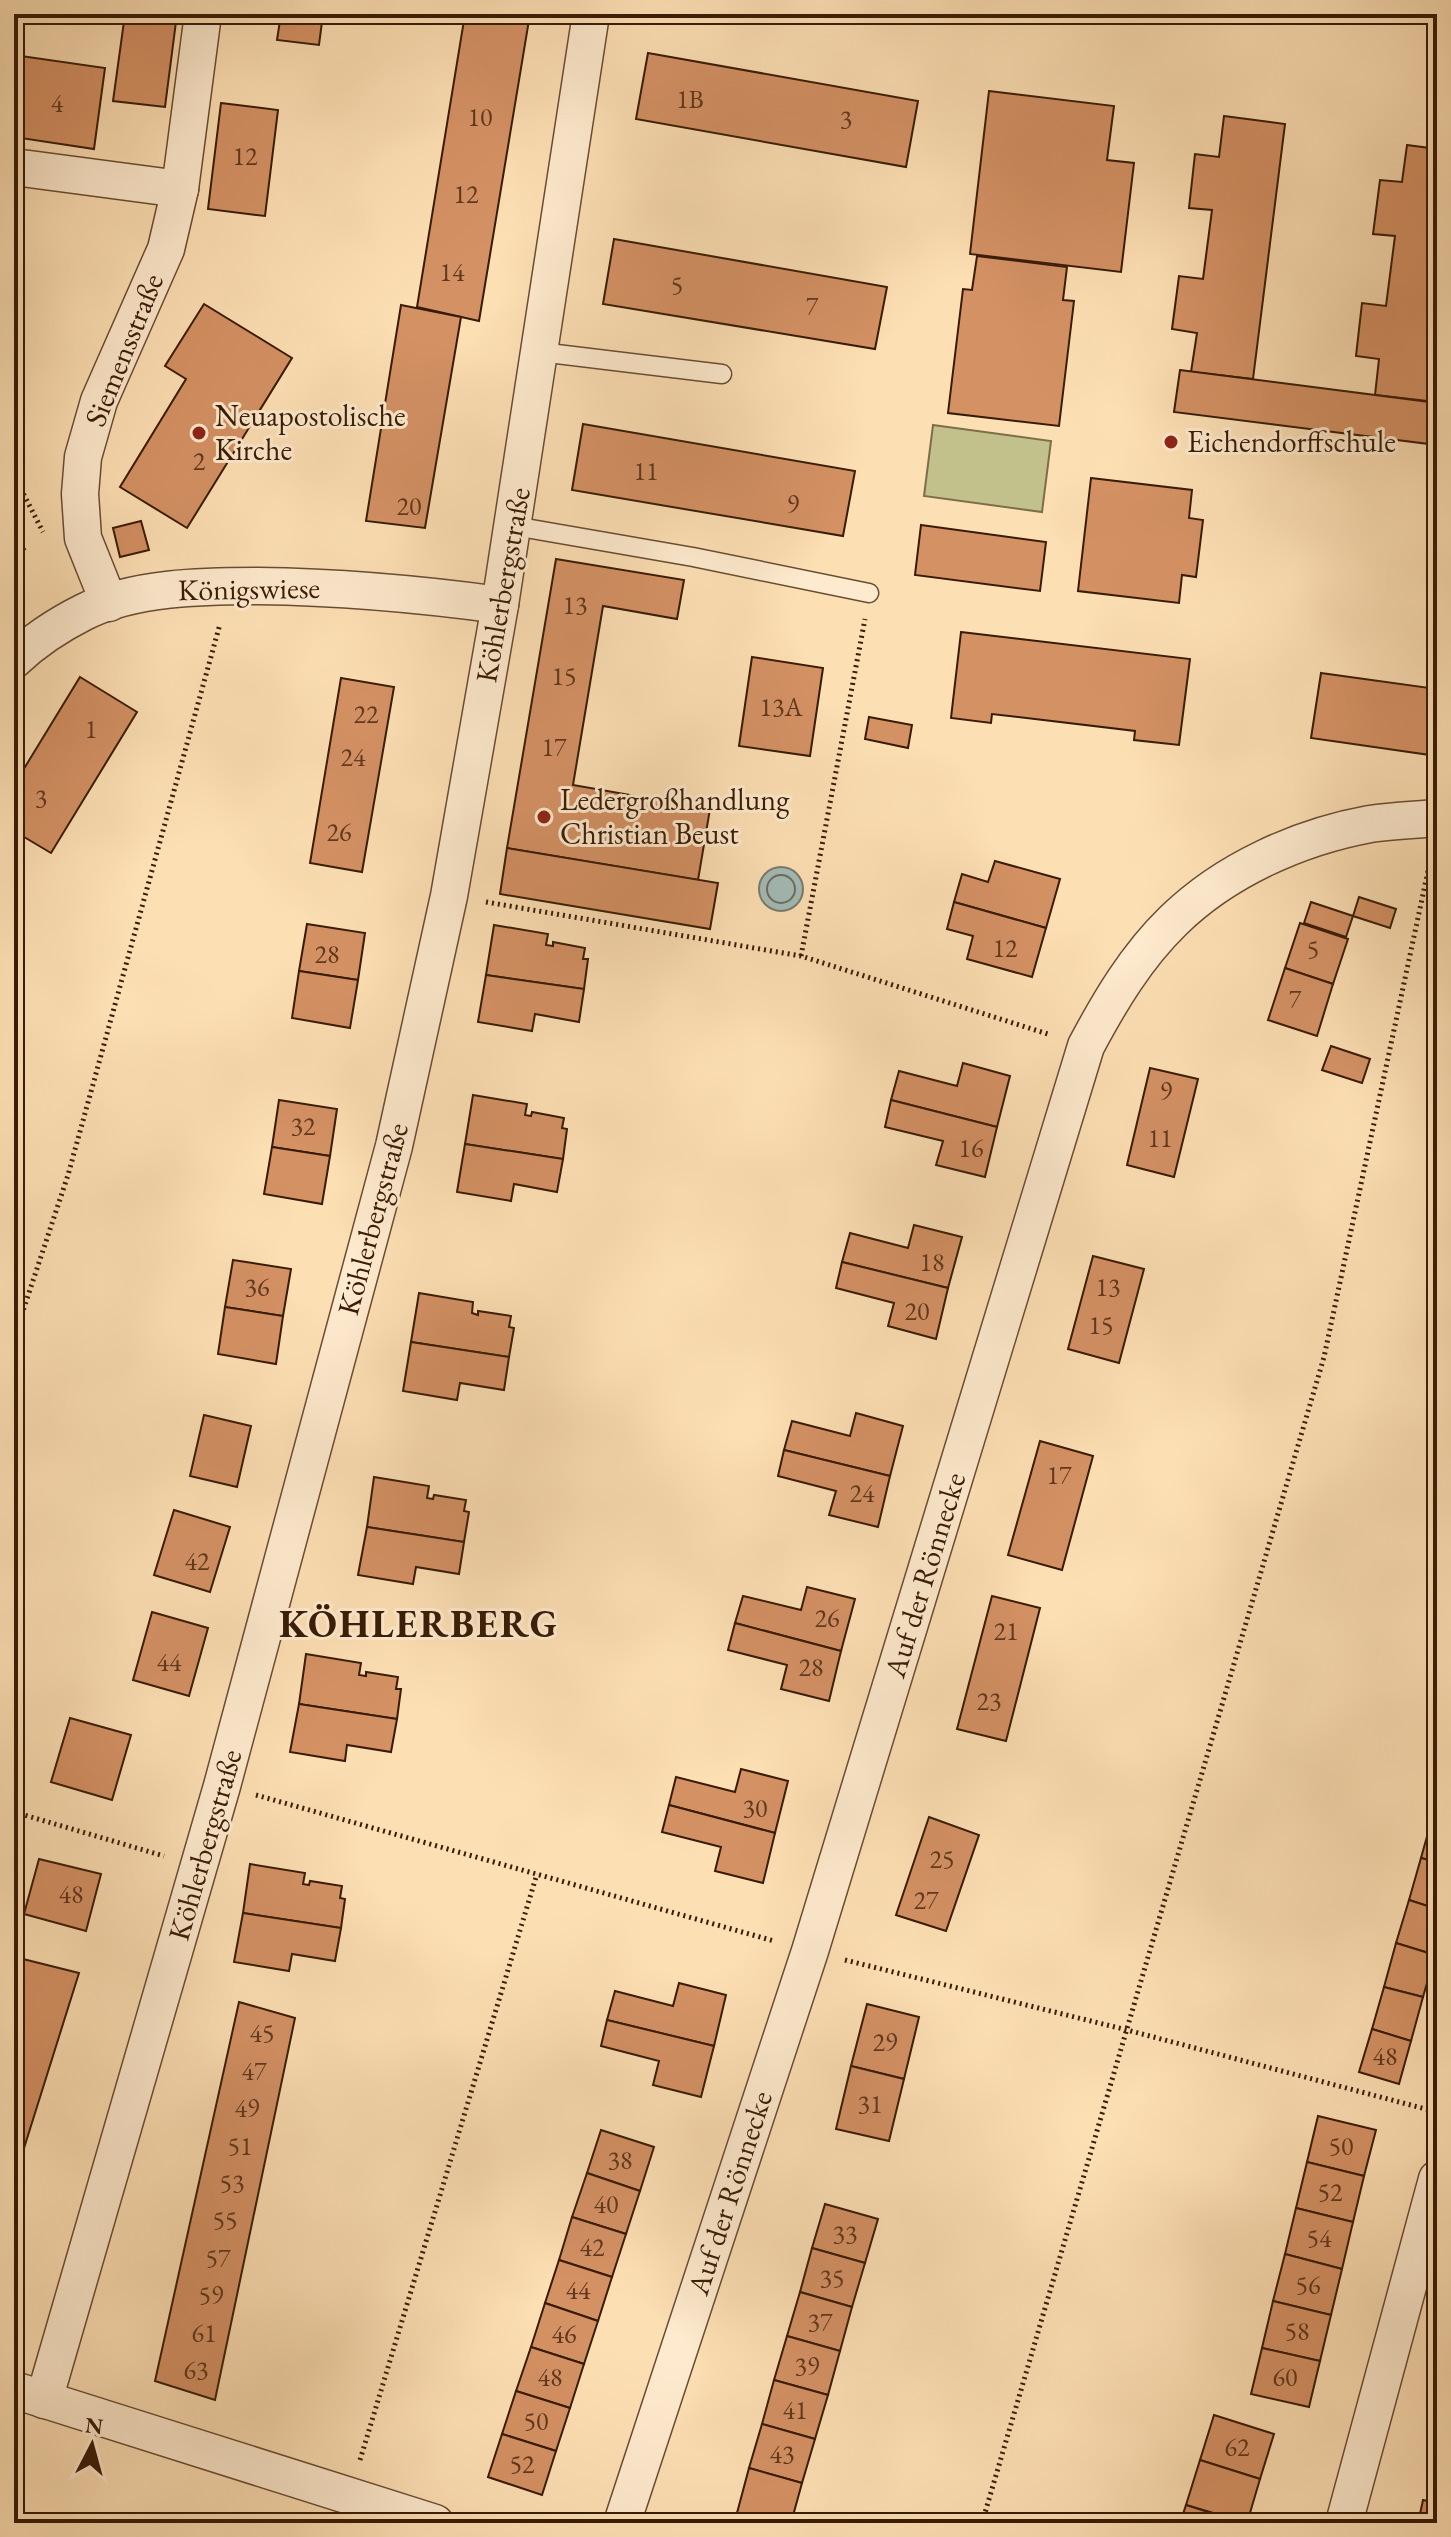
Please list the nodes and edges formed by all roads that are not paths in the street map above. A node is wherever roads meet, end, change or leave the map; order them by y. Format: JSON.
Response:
{"nodes":[{"id":1,"x":203,"y":14,"type":"edge"},
{"id":2,"x":591,"y":14,"type":"edge"},
{"id":3,"x":14,"y":167,"type":"edge"},
{"id":4,"x":180,"y":189,"type":"junction"},
{"id":5,"x":540,"y":352,"type":"junction"},
{"id":6,"x":722,"y":374,"type":"dead end"},
{"id":7,"x":514,"y":526,"type":"junction"},
{"id":8,"x":869,"y":593,"type":"road end"},
{"id":9,"x":109,"y":603,"type":"junction"},
{"id":10,"x":500,"y":605,"type":"junction"},
{"id":11,"x":14,"y":660,"type":"edge"},
{"id":12,"x":1435,"y":831,"type":"edge"},
{"id":13,"x":1437,"y":2179,"type":"edge"},
{"id":14,"x":29,"y":2395,"type":"edge"},
{"id":15,"x":435,"y":2523,"type":"edge"},
{"id":16,"x":622,"y":2523,"type":"edge"},
{"id":17,"x":1344,"y":2523,"type":"edge"}],
"edges":[{"from":1,"to":4,"type":"street","name":"Siemensstraße"},
{"from":2,"to":5,"type":"street","name":"Köhlerbergstraße"},
{"from":3,"to":4,"type":"street"},
{"from":4,"to":9,"type":"street","name":"Siemensstraße"},
{"from":5,"to":6,"type":"lane"},
{"from":5,"to":7,"type":"street","name":"Köhlerbergstraße"},
{"from":7,"to":8,"type":"lane"},
{"from":7,"to":10,"type":"street","name":"Köhlerbergstraße"},
{"from":9,"to":10,"type":"street","name":"Königswiese"},
{"from":9,"to":11,"type":"street","name":"Königswiese"},
{"from":10,"to":14,"type":"street","name":"Köhlerbergstraße"},
{"from":12,"to":16,"type":"street","name":"Auf der Rönnecke"},
{"from":13,"to":17,"type":"street"},
{"from":14,"to":15,"type":"street"}]}
